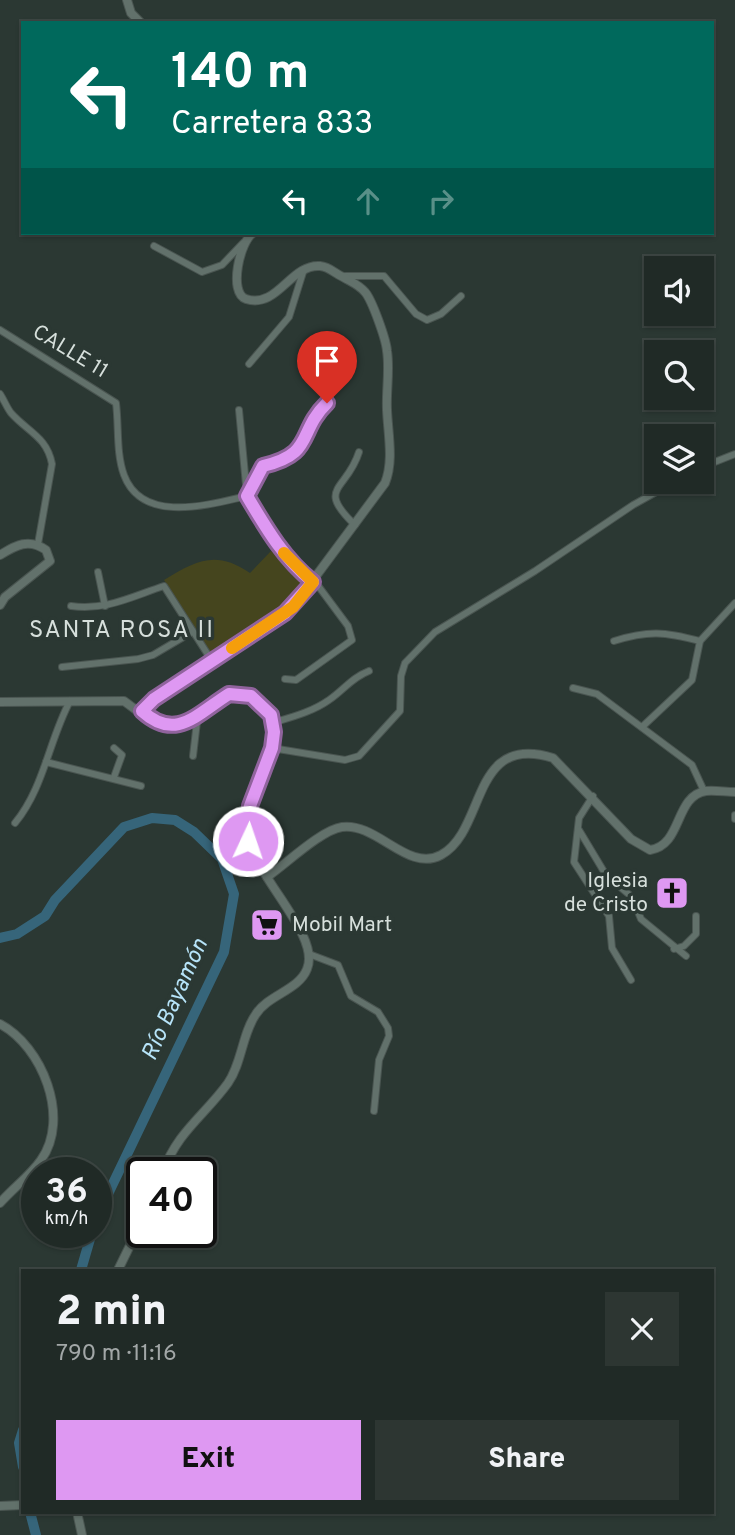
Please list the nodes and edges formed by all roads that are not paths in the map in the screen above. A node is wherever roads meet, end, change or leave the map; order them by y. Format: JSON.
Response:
{"nodes":[{"id":1,"x":128,"y":4,"type":"edge"},
{"id":2,"x":134,"y":21,"type":"edge"},
{"id":3,"x":140,"y":21,"type":"edge"},
{"id":4,"x":251,"y":235,"type":"edge"},
{"id":5,"x":243,"y":243,"type":"junction"},
{"id":6,"x":154,"y":246,"type":"dead end"},
{"id":7,"x":304,"y":269,"type":"junction"},
{"id":8,"x":339,"y":276,"type":"junction"},
{"id":9,"x":461,"y":296,"type":"dead end"},
{"id":10,"x":0,"y":330,"type":"edge"},
{"id":11,"x":248,"y":365,"type":"dead end"},
{"id":12,"x":0,"y":394,"type":"edge"},
{"id":13,"x":327,"y":403,"type":"dead end"},
{"id":14,"x":239,"y":410,"type":"dead end"},
{"id":15,"x":359,"y":452,"type":"dead end"},
{"id":16,"x":735,"y":454,"type":"edge"},
{"id":17,"x":714,"y":462,"type":"edge"},
{"id":18,"x":653,"y":494,"type":"edge"},
{"id":19,"x":247,"y":496,"type":"junction"},
{"id":20,"x":355,"y":525,"type":"junction"},
{"id":21,"x":37,"y":544,"type":"junction"},
{"id":22,"x":0,"y":555,"type":"edge"},
{"id":23,"x":97,"y":572,"type":"dead end"},
{"id":24,"x":313,"y":582,"type":"junction"},
{"id":25,"x":735,"y":603,"type":"edge"},
{"id":26,"x":0,"y":605,"type":"edge"},
{"id":27,"x":71,"y":606,"type":"dead end"},
{"id":28,"x":105,"y":606,"type":"junction"},
{"id":29,"x":192,"y":632,"type":"junction"},
{"id":30,"x":614,"y":641,"type":"dead end"},
{"id":31,"x":700,"y":641,"type":"junction"},
{"id":32,"x":212,"y":662,"type":"junction"},
{"id":33,"x":62,"y":667,"type":"dead end"},
{"id":34,"x":369,"y":671,"type":"dead end"},
{"id":35,"x":285,"y":680,"type":"dead end"},
{"id":36,"x":573,"y":688,"type":"dead end"},
{"id":37,"x":70,"y":701,"type":"junction"},
{"id":38,"x":0,"y":702,"type":"edge"},
{"id":39,"x":142,"y":711,"type":"junction"},
{"id":40,"x":198,"y":713,"type":"junction"},
{"id":41,"x":272,"y":723,"type":"junction"},
{"id":42,"x":642,"y":727,"type":"junction"},
{"id":43,"x":114,"y":748,"type":"dead end"},
{"id":44,"x":272,"y":748,"type":"junction"},
{"id":45,"x":193,"y":756,"type":"dead end"},
{"id":46,"x":46,"y":762,"type":"junction"},
{"id":47,"x":114,"y":777,"type":"junction"},
{"id":48,"x":141,"y":786,"type":"dead end"},
{"id":49,"x":704,"y":791,"type":"junction"},
{"id":50,"x":735,"y":792,"type":"edge"},
{"id":51,"x":593,"y":796,"type":"junction"},
{"id":52,"x":15,"y":822,"type":"dead end"},
{"id":53,"x":579,"y":830,"type":"junction"},
{"id":54,"x":258,"y":861,"type":"junction"},
{"id":55,"x":284,"y":864,"type":"junction"},
{"id":56,"x":267,"y":877,"type":"junction"},
{"id":57,"x":276,"y":891,"type":"junction"},
{"id":58,"x":696,"y":915,"type":"dead end"},
{"id":59,"x":674,"y":949,"type":"junction"},
{"id":60,"x":309,"y":954,"type":"junction"},
{"id":61,"x":686,"y":956,"type":"dead end"},
{"id":62,"x":631,"y":979,"type":"dead end"},
{"id":63,"x":0,"y":1024,"type":"edge"},
{"id":64,"x":374,"y":1111,"type":"dead end"},
{"id":65,"x":170,"y":1157,"type":"edge"},
{"id":66,"x":0,"y":1203,"type":"edge"},
{"id":67,"x":129,"y":1248,"type":"edge"},
{"id":68,"x":118,"y":1269,"type":"edge"},
{"id":69,"x":21,"y":1505,"type":"edge"},
{"id":70,"x":0,"y":1506,"type":"edge"},
{"id":71,"x":77,"y":1514,"type":"edge"},
{"id":72,"x":82,"y":1535,"type":"edge"}],
"edges":[{"from":1,"to":2,"type":"street"},
{"from":1,"to":3,"type":"street"},
{"from":4,"to":5,"type":"street"},
{"from":5,"to":6,"type":"street"},
{"from":5,"to":7,"type":"street"},
{"from":7,"to":8,"type":"street"},
{"from":7,"to":11,"type":"street"},
{"from":8,"to":9,"type":"street"},
{"from":8,"to":20,"type":"street"},
{"from":10,"to":19,"type":"street","name":"CALLE 11"},
{"from":12,"to":21,"type":"street"},
{"from":13,"to":19,"type":"street"},
{"from":14,"to":19,"type":"street"},
{"from":15,"to":20,"type":"street"},
{"from":16,"to":17,"type":"street"},
{"from":18,"to":44,"type":"street"},
{"from":19,"to":24,"type":"street"},
{"from":20,"to":24,"type":"street"},
{"from":21,"to":22,"type":"street"},
{"from":21,"to":26,"type":"street"},
{"from":23,"to":28,"type":"street"},
{"from":24,"to":32,"type":"street"},
{"from":24,"to":35,"type":"street"},
{"from":25,"to":31,"type":"street"},
{"from":27,"to":28,"type":"street"},
{"from":28,"to":29,"type":"street"},
{"from":29,"to":32,"type":"street"},
{"from":29,"to":33,"type":"street"},
{"from":30,"to":31,"type":"street"},
{"from":31,"to":42,"type":"street"},
{"from":32,"to":39,"type":"street"},
{"from":34,"to":41,"type":"street"},
{"from":36,"to":42,"type":"street"},
{"from":37,"to":38,"type":"street"},
{"from":37,"to":39,"type":"street"},
{"from":37,"to":46,"type":"street"},
{"from":39,"to":40,"type":"street"},
{"from":40,"to":41,"type":"street"},
{"from":40,"to":45,"type":"street"},
{"from":41,"to":44,"type":"street"},
{"from":42,"to":49,"type":"street"},
{"from":43,"to":47,"type":"street"},
{"from":44,"to":54,"type":"street"},
{"from":46,"to":47,"type":"street"},
{"from":46,"to":52,"type":"street"},
{"from":47,"to":48,"type":"street"},
{"from":49,"to":50,"type":"street"},
{"from":49,"to":51,"type":"street"},
{"from":51,"to":53,"type":"street"},
{"from":51,"to":55,"type":"street"},
{"from":53,"to":59,"type":"street"},
{"from":53,"to":62,"type":"street"},
{"from":54,"to":55,"type":"street"},
{"from":54,"to":56,"type":"street"},
{"from":55,"to":56,"type":"street"},
{"from":55,"to":57,"type":"street"},
{"from":56,"to":57,"type":"street"},
{"from":57,"to":60,"type":"street"},
{"from":58,"to":59,"type":"street"},
{"from":59,"to":61,"type":"street"},
{"from":60,"to":64,"type":"street"},
{"from":60,"to":65,"type":"street"},
{"from":63,"to":66,"type":"street"},
{"from":67,"to":68,"type":"street"},
{"from":69,"to":70,"type":"street"},
{"from":71,"to":72,"type":"street"}]}
